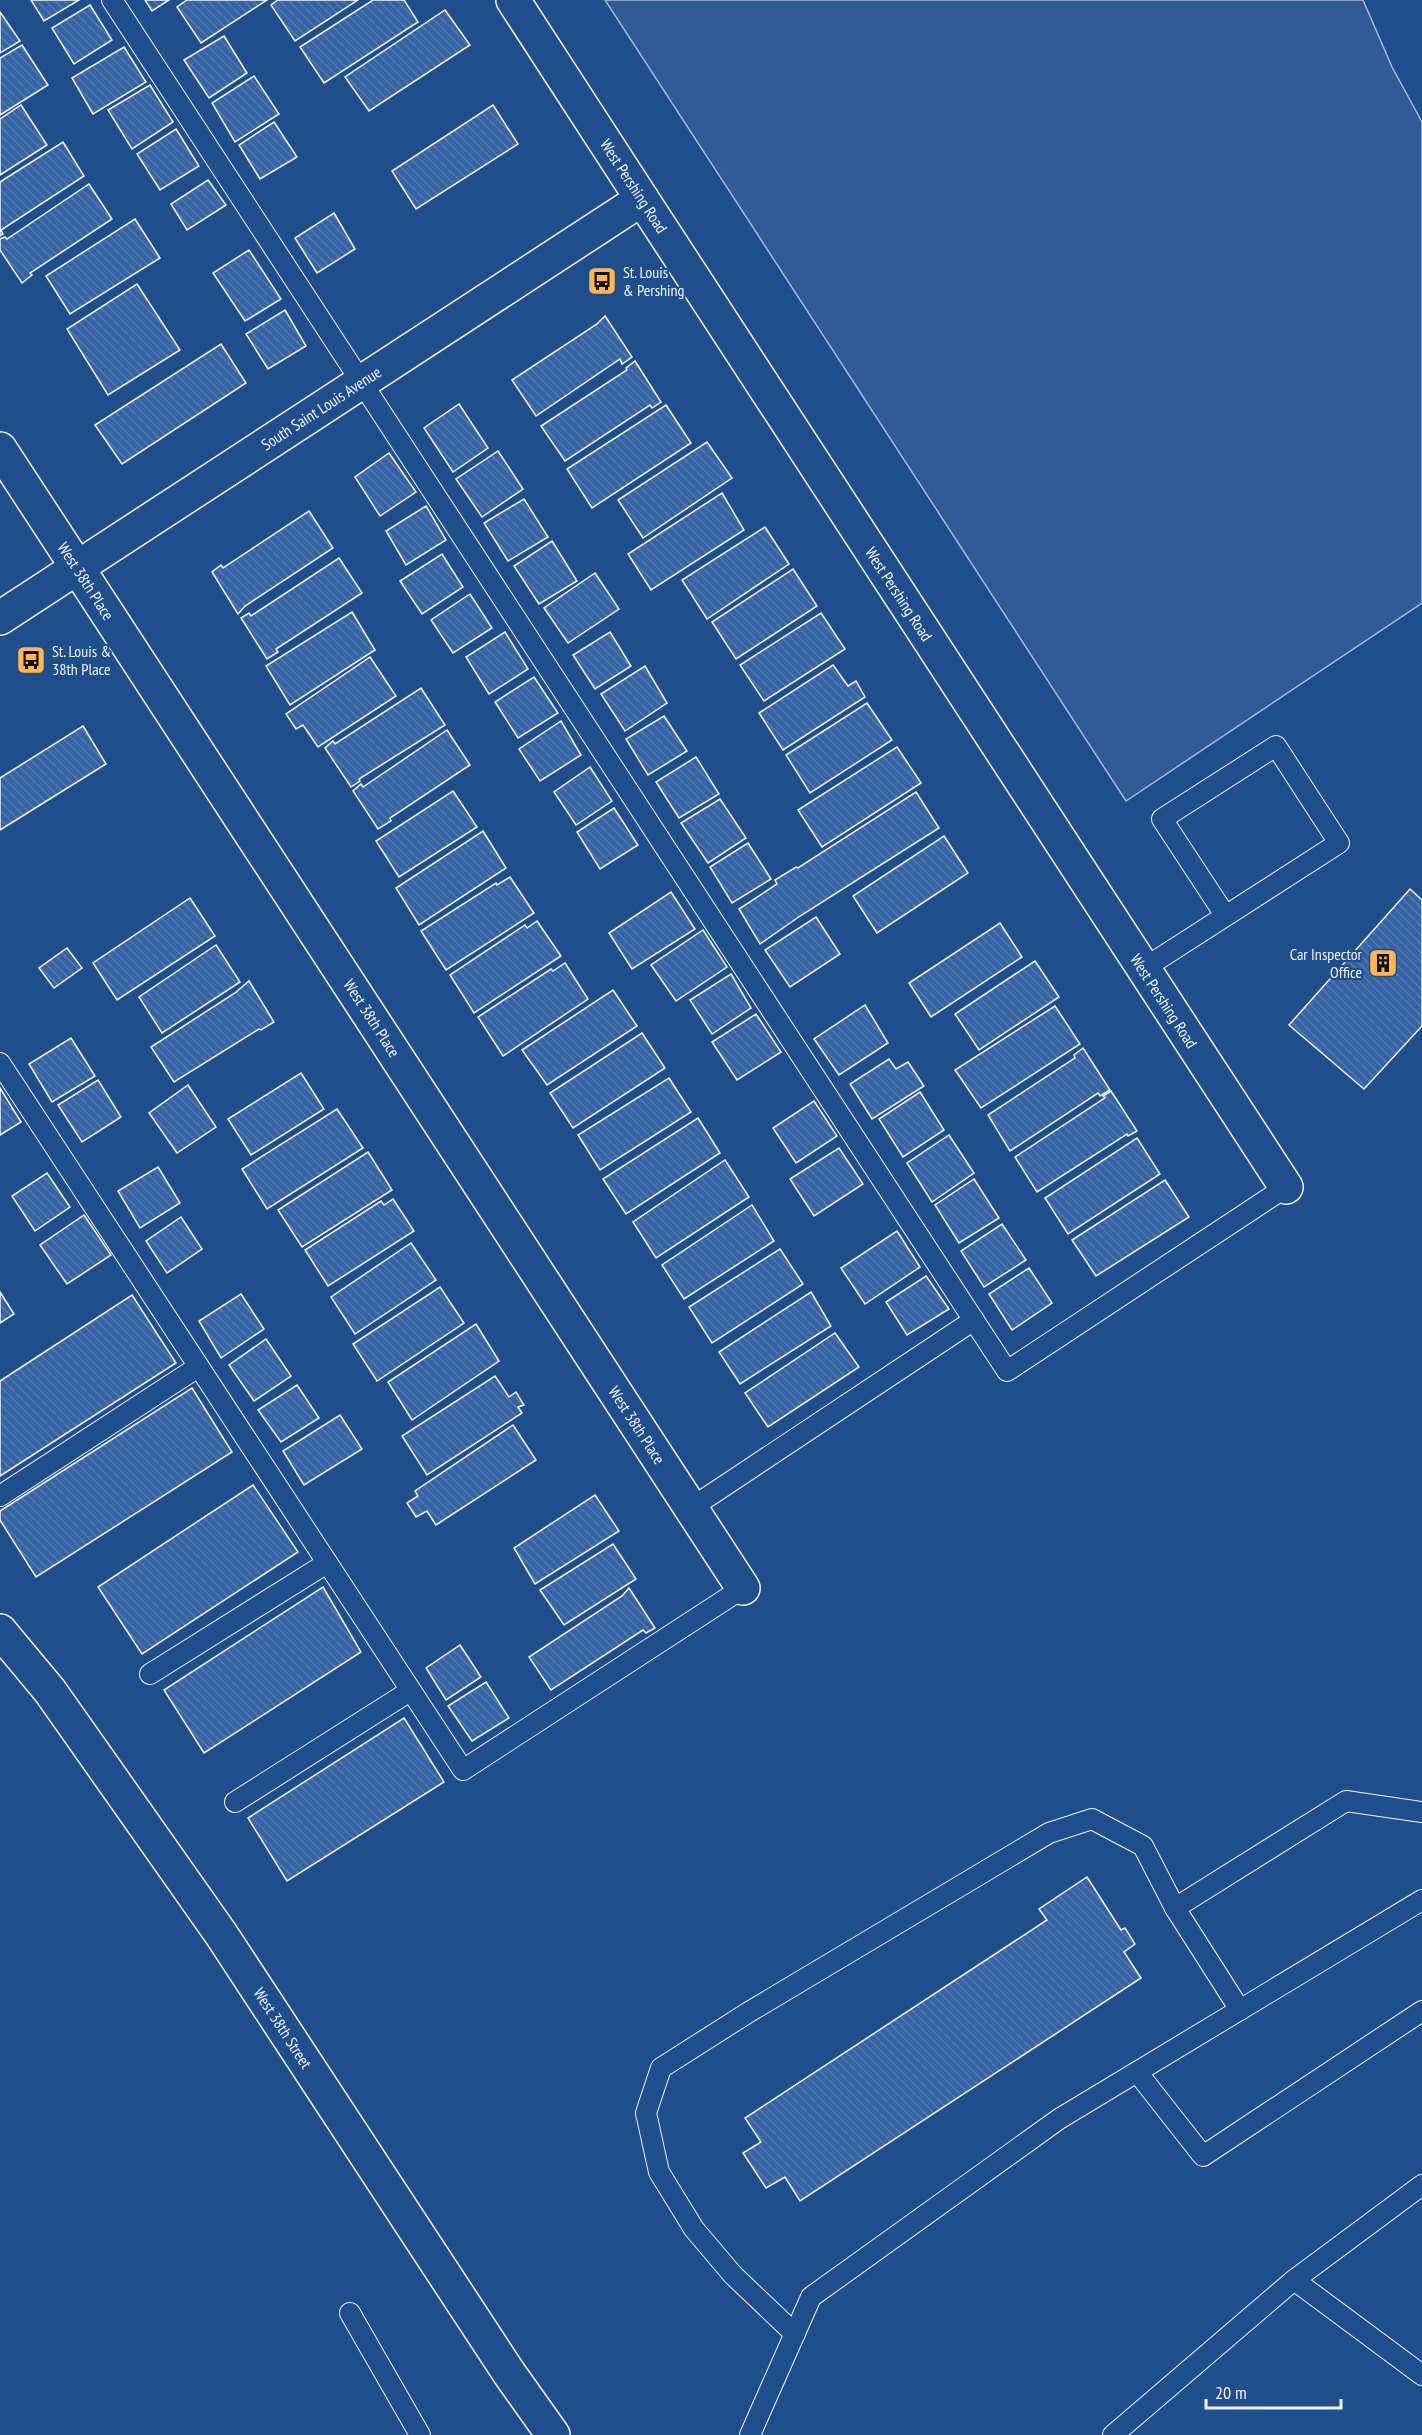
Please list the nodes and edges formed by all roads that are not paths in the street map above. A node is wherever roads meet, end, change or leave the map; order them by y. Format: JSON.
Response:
{"nodes":[{"id":1,"x":112,"y":0,"type":"edge"},
{"id":2,"x":513,"y":0,"type":"edge"},
{"id":3,"x":642,"y":199,"type":"junction"},
{"id":4,"x":362,"y":382,"type":"junction"},
{"id":5,"x":0,"y":449,"type":"edge"},
{"id":6,"x":77,"y":567,"type":"junction"},
{"id":7,"x":0,"y":618,"type":"edge"},
{"id":8,"x":1225,"y":915,"type":"junction"},
{"id":9,"x":1143,"y":969,"type":"junction"},
{"id":10,"x":0,"y":1063,"type":"edge"},
{"id":11,"x":1286,"y":1187,"type":"joint"},
{"id":12,"x":974,"y":1320,"type":"junction"},
{"id":13,"x":198,"y":1367,"type":"junction"},
{"id":14,"x":0,"y":1496,"type":"edge"},
{"id":15,"x":691,"y":1508,"type":"junction"},
{"id":16,"x":327,"y":1563,"type":"junction"},
{"id":17,"x":743,"y":1588,"type":"joint"},
{"id":18,"x":0,"y":1631,"type":"edge"},
{"id":19,"x":150,"y":1674,"type":"dead end"},
{"id":20,"x":410,"y":1691,"type":"junction"},
{"id":21,"x":235,"y":1802,"type":"dead end"},
{"id":22,"x":1422,"y":1812,"type":"edge"},
{"id":23,"x":1422,"y":1900,"type":"edge"},
{"id":24,"x":1175,"y":1908,"type":"junction"},
{"id":25,"x":1240,"y":2010,"type":"junction"},
{"id":26,"x":1422,"y":2011,"type":"edge"},
{"id":27,"x":1137,"y":2072,"type":"junction"},
{"id":28,"x":1422,"y":2185,"type":"edge"},
{"id":29,"x":1293,"y":2280,"type":"junction"},
{"id":30,"x":350,"y":2313,"type":"dead end"},
{"id":31,"x":795,"y":2334,"type":"junction"},
{"id":32,"x":1422,"y":2374,"type":"edge"},
{"id":33,"x":420,"y":2435,"type":"edge"},
{"id":34,"x":553,"y":2435,"type":"edge"},
{"id":35,"x":750,"y":2435,"type":"edge"},
{"id":36,"x":1113,"y":2435,"type":"edge"}],
"edges":[{"from":1,"to":4,"type":"lane"},
{"from":2,"to":3,"type":"street","name":"West Pershing Road"},
{"from":3,"to":4,"type":"street","name":"South Saint Louis Avenue"},
{"from":3,"to":9,"type":"street","name":"West Pershing Road"},
{"from":4,"to":6,"type":"street","name":"South Saint Louis Avenue"},
{"from":4,"to":12,"type":"lane"},
{"from":5,"to":6,"type":"street","name":"West 38th Place"},
{"from":6,"to":7,"type":"street","name":"South Saint Louis Avenue"},
{"from":6,"to":15,"type":"street","name":"West 38th Place"},
{"from":8,"to":8,"type":"lane"},
{"from":8,"to":9,"type":"lane"},
{"from":9,"to":11,"type":"street","name":"West Pershing Road"},
{"from":10,"to":13,"type":"lane"},
{"from":11,"to":12,"type":"lane"},
{"from":12,"to":15,"type":"lane"},
{"from":13,"to":14,"type":"lane"},
{"from":13,"to":16,"type":"lane"},
{"from":15,"to":17,"type":"street","name":"West 38th Place"},
{"from":16,"to":19,"type":"lane"},
{"from":16,"to":20,"type":"lane"},
{"from":17,"to":20,"type":"lane"},
{"from":18,"to":34,"type":"street","name":"West 38th Street"},
{"from":20,"to":21,"type":"lane"},
{"from":22,"to":24,"type":"lane"},
{"from":23,"to":25,"type":"lane"},
{"from":24,"to":25,"type":"lane"},
{"from":24,"to":31,"type":"lane"},
{"from":25,"to":27,"type":"lane"},
{"from":26,"to":27,"type":"lane"},
{"from":27,"to":31,"type":"lane"},
{"from":28,"to":29,"type":"lane"},
{"from":29,"to":32,"type":"lane"},
{"from":29,"to":36,"type":"lane"},
{"from":30,"to":33,"type":"lane"},
{"from":31,"to":35,"type":"lane"}]}
